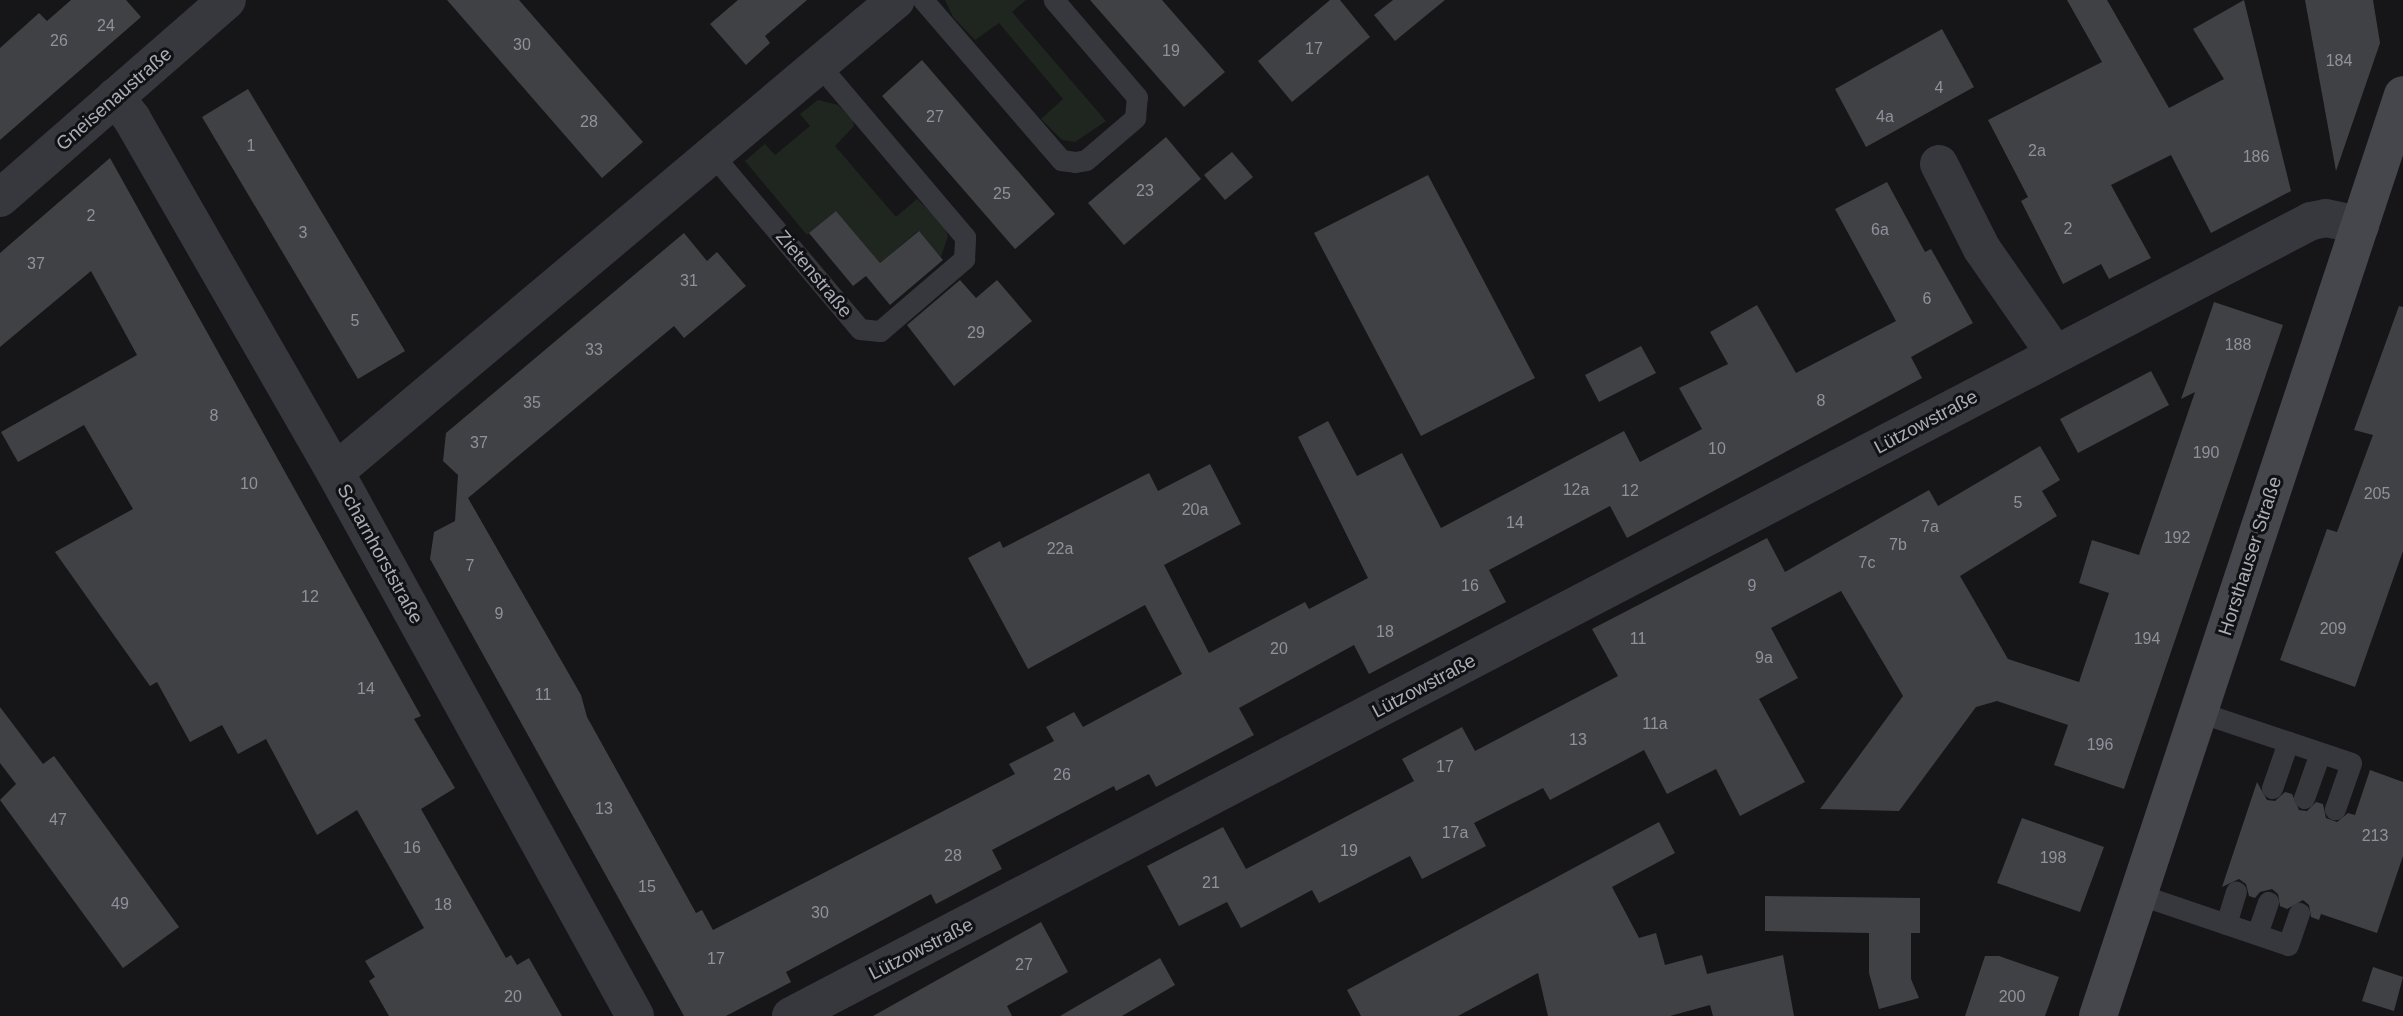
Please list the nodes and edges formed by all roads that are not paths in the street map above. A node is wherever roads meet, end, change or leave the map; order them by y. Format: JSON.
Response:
{"nodes":[{"id":1,"x":228,"y":0,"type":"edge"},
{"id":2,"x":896,"y":0,"type":"edge"},
{"id":3,"x":923,"y":0,"type":"edge"},
{"id":4,"x":1054,"y":0,"type":"edge"},
{"id":5,"x":819,"y":65,"type":"junction"},
{"id":6,"x":2403,"y":95,"type":"edge"},
{"id":7,"x":115,"y":97,"type":"junction"},
{"id":8,"x":712,"y":155,"type":"junction"},
{"id":9,"x":1939,"y":164,"type":"dead end"},
{"id":10,"x":0,"y":198,"type":"edge"},
{"id":11,"x":2360,"y":225,"type":"junction"},
{"id":12,"x":2055,"y":355,"type":"junction"},
{"id":13,"x":335,"y":472,"type":"junction"},
{"id":14,"x":2199,"y":712,"type":"junction"},
{"id":15,"x":2288,"y":742,"type":"junction"},
{"id":16,"x":2319,"y":753,"type":"junction"},
{"id":17,"x":2272,"y":788,"type":"dead end"},
{"id":18,"x":2304,"y":798,"type":"dead end"},
{"id":19,"x":2335,"y":809,"type":"dead end"},
{"id":20,"x":2236,"y":892,"type":"dead end"},
{"id":21,"x":2138,"y":894,"type":"junction"},
{"id":22,"x":2268,"y":902,"type":"dead end"},
{"id":23,"x":2299,"y":913,"type":"dead end"},
{"id":24,"x":2225,"y":924,"type":"junction"},
{"id":25,"x":2257,"y":934,"type":"junction"},
{"id":26,"x":635,"y":1016,"type":"edge"},
{"id":27,"x":792,"y":1016,"type":"edge"},
{"id":28,"x":2098,"y":1016,"type":"edge"}],
"edges":[{"from":1,"to":7,"type":"street","name":"Gneisenaustraße"},
{"from":2,"to":5,"type":"street"},
{"from":3,"to":4,"type":"lane"},
{"from":5,"to":8,"type":"street"},
{"from":5,"to":8,"type":"lane","name":"Zietenstraße"},
{"from":6,"to":11,"type":"main road","name":"Horsthauser Straße"},
{"from":7,"to":10,"type":"street","name":"Gneisenaustraße"},
{"from":7,"to":13,"type":"street","name":"Scharnhorststraße"},
{"from":8,"to":13,"type":"street"},
{"from":9,"to":12,"type":"street"},
{"from":11,"to":12,"type":"street","name":"Lützowstraße"},
{"from":11,"to":14,"type":"main road","name":"Horsthauser Straße"},
{"from":12,"to":27,"type":"street","name":"Lützowstraße"},
{"from":13,"to":26,"type":"street","name":"Scharnhorststraße"},
{"from":14,"to":15,"type":"lane"},
{"from":14,"to":21,"type":"main road","name":"Horsthauser Straße"},
{"from":15,"to":16,"type":"lane"},
{"from":15,"to":17,"type":"lane"},
{"from":16,"to":18,"type":"lane"},
{"from":16,"to":19,"type":"lane"},
{"from":20,"to":24,"type":"lane"},
{"from":21,"to":24,"type":"lane"},
{"from":21,"to":28,"type":"main road","name":"Horsthauser Straße"},
{"from":22,"to":25,"type":"lane"},
{"from":23,"to":25,"type":"lane"},
{"from":24,"to":25,"type":"lane"}]}
